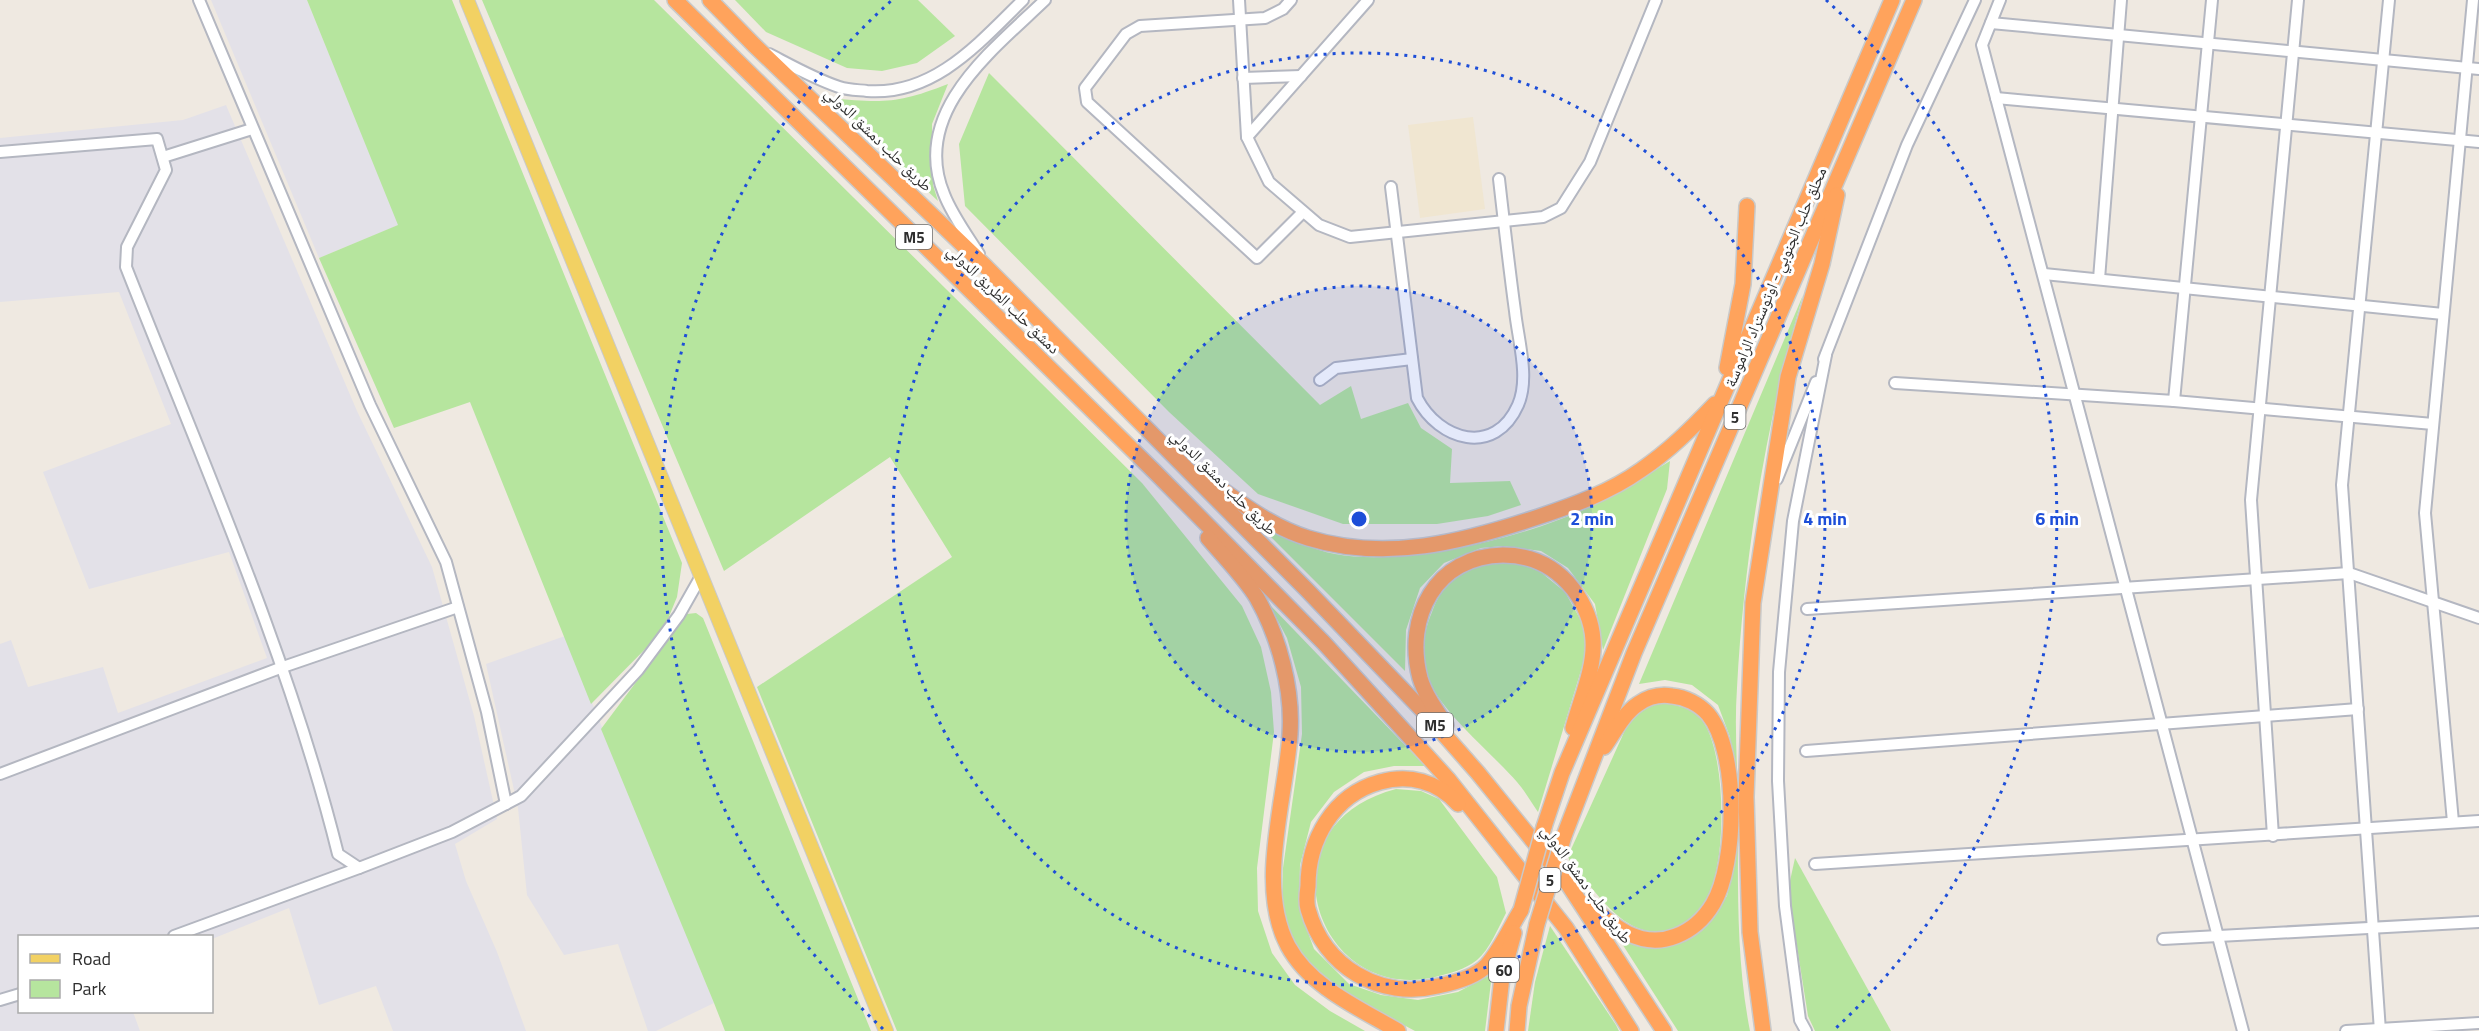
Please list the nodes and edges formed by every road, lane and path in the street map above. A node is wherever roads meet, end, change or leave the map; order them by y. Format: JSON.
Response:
{"nodes":[{"id":1,"x":199,"y":0,"type":"edge"},
{"id":2,"x":467,"y":0,"type":"edge"},
{"id":3,"x":675,"y":0,"type":"edge"},
{"id":4,"x":710,"y":0,"type":"edge"},
{"id":5,"x":1023,"y":0,"type":"edge"},
{"id":6,"x":1045,"y":0,"type":"edge"},
{"id":7,"x":1239,"y":0,"type":"edge"},
{"id":8,"x":1291,"y":0,"type":"edge"},
{"id":9,"x":1368,"y":0,"type":"edge"},
{"id":10,"x":1656,"y":0,"type":"edge"},
{"id":11,"x":1892,"y":0,"type":"edge"},
{"id":12,"x":1914,"y":0,"type":"edge"},
{"id":13,"x":1976,"y":0,"type":"edge"},
{"id":14,"x":2000,"y":0,"type":"edge"},
{"id":15,"x":2121,"y":0,"type":"edge"},
{"id":16,"x":2212,"y":0,"type":"edge"},
{"id":17,"x":2298,"y":0,"type":"edge"},
{"id":18,"x":2389,"y":0,"type":"edge"},
{"id":19,"x":2473,"y":0,"type":"edge"},
{"id":20,"x":1240,"y":19,"type":"junction"},
{"id":21,"x":1991,"y":24,"type":"junction"},
{"id":22,"x":2118,"y":35,"type":"junction"},
{"id":23,"x":2208,"y":44,"type":"junction"},
{"id":24,"x":754,"y":45,"type":"junction"},
{"id":25,"x":2293,"y":52,"type":"junction"},
{"id":26,"x":2384,"y":60,"type":"junction"},
{"id":27,"x":954,"y":63,"type":"junction"},
{"id":28,"x":2466,"y":68,"type":"junction"},
{"id":29,"x":2479,"y":69,"type":"edge"},
{"id":30,"x":968,"y":76,"type":"junction"},
{"id":31,"x":1301,"y":76,"type":"junction"},
{"id":32,"x":1243,"y":78,"type":"junction"},
{"id":33,"x":1996,"y":98,"type":"junction"},
{"id":34,"x":2112,"y":108,"type":"junction"},
{"id":35,"x":2201,"y":116,"type":"junction"},
{"id":36,"x":2287,"y":124,"type":"junction"},
{"id":37,"x":252,"y":129,"type":"junction"},
{"id":38,"x":2378,"y":132,"type":"junction"},
{"id":39,"x":1247,"y":137,"type":"junction"},
{"id":40,"x":2460,"y":140,"type":"junction"},
{"id":41,"x":2479,"y":142,"type":"edge"},
{"id":42,"x":0,"y":152,"type":"edge"},
{"id":43,"x":163,"y":157,"type":"junction"},
{"id":44,"x":1845,"y":159,"type":"junction"},
{"id":45,"x":1499,"y":179,"type":"dead end"},
{"id":46,"x":1391,"y":187,"type":"dead end"},
{"id":47,"x":1747,"y":206,"type":"dead end"},
{"id":48,"x":1303,"y":212,"type":"junction"},
{"id":49,"x":1504,"y":221,"type":"junction"},
{"id":50,"x":1397,"y":232,"type":"junction"},
{"id":51,"x":986,"y":267,"type":"junction"},
{"id":52,"x":2044,"y":274,"type":"junction"},
{"id":53,"x":2098,"y":279,"type":"junction"},
{"id":54,"x":2185,"y":288,"type":"junction"},
{"id":55,"x":2270,"y":296,"type":"junction"},
{"id":56,"x":2361,"y":305,"type":"junction"},
{"id":57,"x":2443,"y":314,"type":"junction"},
{"id":58,"x":1826,"y":355,"type":"junction"},
{"id":59,"x":1412,"y":359,"type":"junction"},
{"id":60,"x":1320,"y":380,"type":"dead end"},
{"id":61,"x":1895,"y":383,"type":"dead end"},
{"id":62,"x":2076,"y":394,"type":"junction"},
{"id":63,"x":1722,"y":396,"type":"junction"},
{"id":64,"x":2174,"y":401,"type":"junction"},
{"id":65,"x":2260,"y":409,"type":"junction"},
{"id":66,"x":2349,"y":417,"type":"junction"},
{"id":67,"x":2433,"y":424,"type":"junction"},
{"id":68,"x":1168,"y":450,"type":"junction"},
{"id":69,"x":1155,"y":472,"type":"junction"},
{"id":70,"x":1767,"y":504,"type":"junction"},
{"id":71,"x":2349,"y":573,"type":"junction"},
{"id":72,"x":700,"y":578,"type":"junction"},
{"id":73,"x":2256,"y":578,"type":"junction"},
{"id":74,"x":2128,"y":590,"type":"junction"},
{"id":75,"x":2433,"y":602,"type":"junction"},
{"id":76,"x":458,"y":607,"type":"junction"},
{"id":77,"x":1807,"y":609,"type":"dead end"},
{"id":78,"x":2479,"y":618,"type":"edge"},
{"id":79,"x":280,"y":668,"type":"junction"},
{"id":80,"x":2358,"y":709,"type":"junction"},
{"id":81,"x":2265,"y":716,"type":"junction"},
{"id":82,"x":2163,"y":724,"type":"junction"},
{"id":83,"x":1806,"y":751,"type":"dead end"},
{"id":84,"x":1478,"y":773,"type":"junction"},
{"id":85,"x":1562,"y":773,"type":"junction"},
{"id":86,"x":0,"y":774,"type":"edge"},
{"id":87,"x":1582,"y":786,"type":"junction"},
{"id":88,"x":506,"y":804,"type":"junction"},
{"id":89,"x":2479,"y":821,"type":"edge"},
{"id":90,"x":2453,"y":822,"type":"junction"},
{"id":91,"x":2366,"y":828,"type":"junction"},
{"id":92,"x":2273,"y":835,"type":"junction"},
{"id":93,"x":2194,"y":839,"type":"junction"},
{"id":94,"x":1510,"y":860,"type":"junction"},
{"id":95,"x":1815,"y":864,"type":"dead end"},
{"id":96,"x":359,"y":868,"type":"junction"},
{"id":97,"x":1568,"y":884,"type":"junction"},
{"id":98,"x":1521,"y":910,"type":"junction"},
{"id":99,"x":2479,"y":922,"type":"edge"},
{"id":100,"x":2373,"y":927,"type":"junction"},
{"id":101,"x":177,"y":935,"type":"edge"},
{"id":102,"x":2219,"y":936,"type":"junction"},
{"id":103,"x":2163,"y":939,"type":"dead end"},
{"id":104,"x":18,"y":995,"type":"edge"},
{"id":105,"x":0,"y":1000,"type":"edge"},
{"id":106,"x":2479,"y":1023,"type":"edge"},
{"id":107,"x":2380,"y":1030,"type":"edge"},
{"id":108,"x":885,"y":1031,"type":"edge"},
{"id":109,"x":1398,"y":1031,"type":"edge"},
{"id":110,"x":1496,"y":1031,"type":"edge"},
{"id":111,"x":1517,"y":1031,"type":"edge"},
{"id":112,"x":1631,"y":1031,"type":"edge"},
{"id":113,"x":1664,"y":1031,"type":"edge"},
{"id":114,"x":1763,"y":1031,"type":"edge"},
{"id":115,"x":1806,"y":1031,"type":"edge"},
{"id":116,"x":2243,"y":1031,"type":"edge"},
{"id":117,"x":2346,"y":1031,"type":"edge"}],
"edges":[{"from":1,"to":37,"type":"street"},
{"from":2,"to":72,"type":"main road"},
{"from":3,"to":69,"type":"highway","name":"دمشق حلب الطريق الدولي","number":"M5"},
{"from":4,"to":24,"type":"highway","name":"طريق حلب دمشق الدولي","number":"M5"},
{"from":5,"to":27,"type":"street"},
{"from":6,"to":30,"type":"street"},
{"from":7,"to":20,"type":"street"},
{"from":8,"to":20,"type":"street"},
{"from":9,"to":31,"type":"street"},
{"from":10,"to":49,"type":"street"},
{"from":11,"to":63,"type":"highway","name":"محلق حلب الجنوبي - اوتوستراد الراموسة","number":"5"},
{"from":12,"to":44,"type":"highway","name":"محلق حلب الجنوبي - اوتوستراد الراموسة","number":"5"},
{"from":13,"to":58,"type":"street"},
{"from":14,"to":21,"type":"street"},
{"from":15,"to":22,"type":"street"},
{"from":16,"to":23,"type":"street"},
{"from":17,"to":25,"type":"street"},
{"from":18,"to":26,"type":"street"},
{"from":19,"to":28,"type":"street"},
{"from":20,"to":32,"type":"street"},
{"from":20,"to":48,"type":"street"},
{"from":21,"to":22,"type":"street"},
{"from":21,"to":33,"type":"street"},
{"from":22,"to":23,"type":"street"},
{"from":22,"to":34,"type":"street"},
{"from":23,"to":25,"type":"street"},
{"from":23,"to":35,"type":"street"},
{"from":24,"to":27,"type":"street"},
{"from":24,"to":51,"type":"highway","name":"طريق حلب دمشق الدولي","number":"M5"},
{"from":25,"to":26,"type":"street"},
{"from":25,"to":36,"type":"street"},
{"from":26,"to":28,"type":"street"},
{"from":26,"to":38,"type":"street"},
{"from":27,"to":30,"type":"street"},
{"from":28,"to":29,"type":"street"},
{"from":28,"to":40,"type":"street"},
{"from":30,"to":51,"type":"street"},
{"from":31,"to":32,"type":"street"},
{"from":31,"to":39,"type":"street"},
{"from":32,"to":39,"type":"street"},
{"from":33,"to":34,"type":"street"},
{"from":33,"to":52,"type":"street"},
{"from":34,"to":35,"type":"street"},
{"from":34,"to":53,"type":"street"},
{"from":35,"to":36,"type":"street"},
{"from":35,"to":54,"type":"street"},
{"from":36,"to":38,"type":"street"},
{"from":36,"to":55,"type":"street"},
{"from":37,"to":43,"type":"street"},
{"from":37,"to":76,"type":"street"},
{"from":38,"to":40,"type":"street"},
{"from":38,"to":56,"type":"street"},
{"from":39,"to":48,"type":"street"},
{"from":40,"to":41,"type":"street"},
{"from":40,"to":57,"type":"street"},
{"from":42,"to":43,"type":"street"},
{"from":43,"to":79,"type":"street"},
{"from":44,"to":70,"type":"highway"},
{"from":44,"to":87,"type":"highway","name":"محلق حلب الجنوبي - اوتوستراد الراموسة","number":"5"},
{"from":45,"to":49,"type":"street"},
{"from":46,"to":50,"type":"street"},
{"from":47,"to":63,"type":"highway"},
{"from":48,"to":50,"type":"street"},
{"from":49,"to":50,"type":"street"},
{"from":49,"to":59,"type":"street"},
{"from":50,"to":59,"type":"street"},
{"from":51,"to":68,"type":"highway","name":"طريق حلب دمشق الدولي","number":"M5"},
{"from":52,"to":53,"type":"street"},
{"from":52,"to":62,"type":"street"},
{"from":53,"to":54,"type":"street"},
{"from":54,"to":55,"type":"street"},
{"from":54,"to":64,"type":"street"},
{"from":55,"to":56,"type":"street"},
{"from":55,"to":65,"type":"street"},
{"from":56,"to":57,"type":"street"},
{"from":56,"to":66,"type":"street"},
{"from":57,"to":67,"type":"street"},
{"from":58,"to":70,"type":"street"},
{"from":58,"to":115,"type":"street"},
{"from":59,"to":60,"type":"street"},
{"from":61,"to":62,"type":"street"},
{"from":62,"to":64,"type":"street"},
{"from":62,"to":74,"type":"street"},
{"from":63,"to":68,"type":"highway"},
{"from":63,"to":85,"type":"highway","name":"محلق حلب الجنوبي - اوتوستراد الراموسة","number":"5"},
{"from":64,"to":65,"type":"street"},
{"from":65,"to":66,"type":"street"},
{"from":65,"to":73,"type":"street"},
{"from":66,"to":67,"type":"street"},
{"from":66,"to":71,"type":"street"},
{"from":67,"to":75,"type":"street"},
{"from":68,"to":84,"type":"highway","name":"طريق حلب دمشق الدولي","number":"M5"},
{"from":69,"to":94,"type":"highway","number":"M5"},
{"from":69,"to":109,"type":"highway"},
{"from":70,"to":114,"type":"highway"},
{"from":71,"to":73,"type":"street"},
{"from":71,"to":75,"type":"street"},
{"from":71,"to":80,"type":"street"},
{"from":72,"to":88,"type":"street"},
{"from":72,"to":108,"type":"main road"},
{"from":73,"to":74,"type":"street"},
{"from":73,"to":81,"type":"street"},
{"from":74,"to":77,"type":"street"},
{"from":74,"to":82,"type":"street"},
{"from":75,"to":78,"type":"street"},
{"from":75,"to":90,"type":"street"},
{"from":76,"to":79,"type":"street"},
{"from":76,"to":88,"type":"street"},
{"from":79,"to":86,"type":"street"},
{"from":79,"to":96,"type":"street"},
{"from":80,"to":81,"type":"street"},
{"from":80,"to":91,"type":"street"},
{"from":81,"to":82,"type":"street"},
{"from":81,"to":92,"type":"street"},
{"from":82,"to":83,"type":"street"},
{"from":82,"to":93,"type":"street"},
{"from":84,"to":85,"type":"highway"},
{"from":84,"to":97,"type":"highway","name":"طريق حلب دمشق الدولي","number":"M5"},
{"from":85,"to":98,"type":"highway","name":"محلق حلب الجنوبي - اوتوستراد الراموسة","number":"5","bridge":true},
{"from":87,"to":97,"type":"highway"},
{"from":87,"to":111,"type":"highway","name":"محلق حلب الجنوبي - اوتوستراد الراموسة","number":"5","bridge":true},
{"from":88,"to":96,"type":"street"},
{"from":89,"to":90,"type":"street"},
{"from":90,"to":91,"type":"street"},
{"from":91,"to":92,"type":"street"},
{"from":91,"to":100,"type":"street"},
{"from":92,"to":93,"type":"street"},
{"from":93,"to":95,"type":"street"},
{"from":93,"to":102,"type":"street"},
{"from":94,"to":98,"type":"highway"},
{"from":94,"to":112,"type":"highway","number":"M5"},
{"from":96,"to":101,"type":"street"},
{"from":97,"to":113,"type":"highway","name":"طريق حلب دمشق الدولي","number":"M5"},
{"from":98,"to":110,"type":"highway","number":"60"},
{"from":99,"to":100,"type":"street"},
{"from":100,"to":102,"type":"street"},
{"from":100,"to":107,"type":"street"},
{"from":102,"to":103,"type":"street"},
{"from":102,"to":116,"type":"street"},
{"from":104,"to":105,"type":"street"},
{"from":106,"to":107,"type":"street"},
{"from":107,"to":117,"type":"street"}]}
